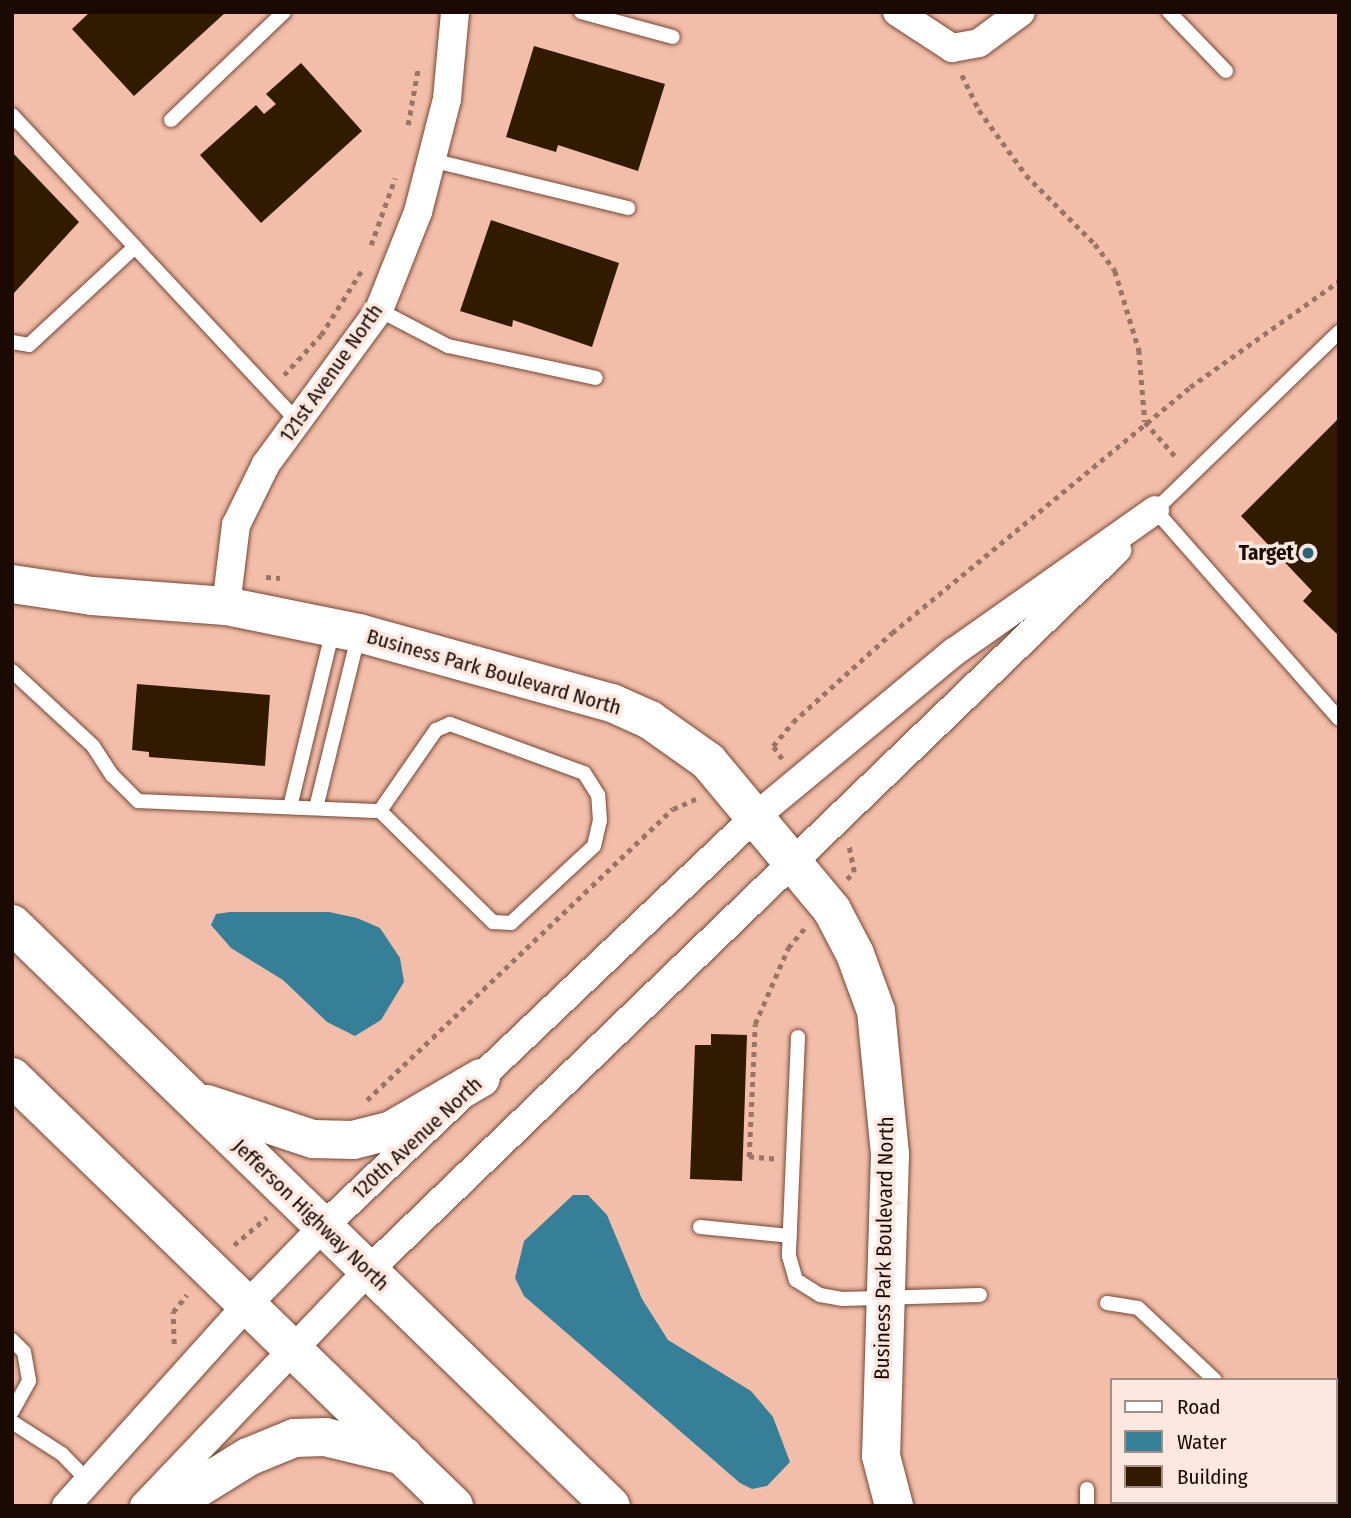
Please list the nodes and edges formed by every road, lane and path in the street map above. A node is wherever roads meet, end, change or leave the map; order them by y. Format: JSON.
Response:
{"nodes":[{"id":1,"x":284,"y":12,"type":"edge"},
{"id":2,"x":455,"y":12,"type":"edge"},
{"id":3,"x":581,"y":12,"type":"edge"},
{"id":4,"x":897,"y":12,"type":"edge"},
{"id":5,"x":1021,"y":12,"type":"edge"},
{"id":6,"x":1169,"y":12,"type":"edge"},
{"id":7,"x":673,"y":37,"type":"dead end"},
{"id":8,"x":952,"y":48,"type":"junction"},
{"id":9,"x":419,"y":65,"type":"dead end"},
{"id":10,"x":1226,"y":71,"type":"dead end"},
{"id":11,"x":12,"y":114,"type":"edge"},
{"id":12,"x":171,"y":120,"type":"dead end"},
{"id":13,"x":407,"y":131,"type":"dead end"},
{"id":14,"x":431,"y":160,"type":"junction"},
{"id":15,"x":397,"y":170,"type":"dead end"},
{"id":16,"x":628,"y":208,"type":"dead end"},
{"id":17,"x":135,"y":247,"type":"junction"},
{"id":18,"x":1339,"y":281,"type":"edge"},
{"id":19,"x":379,"y":310,"type":"junction"},
{"id":20,"x":1339,"y":332,"type":"edge"},
{"id":21,"x":13,"y":344,"type":"edge"},
{"id":22,"x":596,"y":378,"type":"dead end"},
{"id":23,"x":269,"y":391,"type":"junction"},
{"id":24,"x":1145,"y":422,"type":"junction"},
{"id":25,"x":299,"y":423,"type":"junction"},
{"id":26,"x":1192,"y":474,"type":"junction"},
{"id":27,"x":1156,"y":510,"type":"junction"},
{"id":28,"x":12,"y":584,"type":"edge"},
{"id":29,"x":226,"y":606,"type":"junction"},
{"id":30,"x":346,"y":631,"type":"junction"},
{"id":31,"x":12,"y":671,"type":"edge"},
{"id":32,"x":1339,"y":719,"type":"edge"},
{"id":33,"x":781,"y":759,"type":"dead end"},
{"id":34,"x":290,"y":807,"type":"junction"},
{"id":35,"x":316,"y":808,"type":"junction"},
{"id":36,"x":673,"y":809,"type":"dead end"},
{"id":37,"x":380,"y":811,"type":"junction"},
{"id":38,"x":755,"y":817,"type":"junction"},
{"id":39,"x":793,"y":861,"type":"junction"},
{"id":40,"x":12,"y":924,"type":"edge"},
{"id":41,"x":788,"y":948,"type":"dead end"},
{"id":42,"x":797,"y":1037,"type":"dead end"},
{"id":43,"x":12,"y":1077,"type":"edge"},
{"id":44,"x":481,"y":1078,"type":"junction"},
{"id":45,"x":187,"y":1097,"type":"junction"},
{"id":46,"x":340,"y":1140,"type":"junction"},
{"id":47,"x":794,"y":1160,"type":"junction"},
{"id":48,"x":294,"y":1194,"type":"junction"},
{"id":49,"x":323,"y":1227,"type":"junction"},
{"id":50,"x":700,"y":1227,"type":"dead end"},
{"id":51,"x":790,"y":1236,"type":"junction"},
{"id":52,"x":209,"y":1267,"type":"junction"},
{"id":53,"x":368,"y":1272,"type":"junction"},
{"id":54,"x":980,"y":1295,"type":"dead end"},
{"id":55,"x":882,"y":1298,"type":"junction"},
{"id":56,"x":1108,"y":1303,"type":"dead end"},
{"id":57,"x":247,"y":1304,"type":"junction"},
{"id":58,"x":12,"y":1340,"type":"edge"},
{"id":59,"x":293,"y":1347,"type":"junction"},
{"id":60,"x":183,"y":1374,"type":"junction"},
{"id":61,"x":1208,"y":1377,"type":"edge"},
{"id":62,"x":14,"y":1404,"type":"edge"},
{"id":63,"x":12,"y":1422,"type":"edge"},
{"id":64,"x":404,"y":1456,"type":"junction"},
{"id":65,"x":87,"y":1480,"type":"junction"},
{"id":66,"x":1087,"y":1489,"type":"dead end"},
{"id":67,"x":66,"y":1506,"type":"edge"},
{"id":68,"x":144,"y":1506,"type":"edge"},
{"id":69,"x":169,"y":1506,"type":"edge"},
{"id":70,"x":454,"y":1506,"type":"edge"},
{"id":71,"x":611,"y":1506,"type":"edge"},
{"id":72,"x":894,"y":1506,"type":"edge"},
{"id":73,"x":1087,"y":1506,"type":"edge"}],
"edges":[{"from":1,"to":12,"type":"lane"},
{"from":2,"to":14,"type":"street","name":"121st Avenue North"},
{"from":3,"to":7,"type":"lane"},
{"from":4,"to":8,"type":"street"},
{"from":5,"to":8,"type":"street"},
{"from":6,"to":10,"type":"lane"},
{"from":8,"to":24,"type":"path"},
{"from":9,"to":13,"type":"path"},
{"from":11,"to":17,"type":"lane"},
{"from":14,"to":16,"type":"lane"},
{"from":14,"to":19,"type":"street","name":"121st Avenue North"},
{"from":15,"to":23,"type":"path"},
{"from":17,"to":21,"type":"lane"},
{"from":17,"to":23,"type":"lane"},
{"from":18,"to":24,"type":"path"},
{"from":19,"to":22,"type":"lane"},
{"from":19,"to":25,"type":"street","name":"121st Avenue North"},
{"from":20,"to":26,"type":"lane"},
{"from":23,"to":25,"type":"lane"},
{"from":24,"to":26,"type":"path"},
{"from":24,"to":33,"type":"path"},
{"from":25,"to":29,"type":"street","name":"121st Avenue North"},
{"from":26,"to":27,"type":"lane"},
{"from":27,"to":32,"type":"lane"},
{"from":27,"to":38,"type":"street","name":"120th Avenue North"},
{"from":27,"to":39,"type":"street"},
{"from":28,"to":29,"type":"main road","name":"Business Park Boulevard North"},
{"from":29,"to":30,"type":"main road","name":"Business Park Boulevard North"},
{"from":30,"to":34,"type":"lane"},
{"from":30,"to":35,"type":"lane"},
{"from":30,"to":38,"type":"main road","name":"Business Park Boulevard North"},
{"from":31,"to":34,"type":"lane"},
{"from":34,"to":35,"type":"lane"},
{"from":35,"to":37,"type":"lane"},
{"from":36,"to":46,"type":"path"},
{"from":37,"to":37,"type":"lane"},
{"from":38,"to":39,"type":"main road","name":"Business Park Boulevard North"},
{"from":38,"to":44,"type":"street","name":"120th Avenue North"},
{"from":39,"to":53,"type":"street"},
{"from":39,"to":55,"type":"main road","name":"Business Park Boulevard North"},
{"from":40,"to":45,"type":"main road","name":"Jefferson Highway North"},
{"from":41,"to":47,"type":"path"},
{"from":42,"to":47,"type":"lane"},
{"from":43,"to":52,"type":"main road"},
{"from":44,"to":46,"type":"main road"},
{"from":44,"to":49,"type":"street","name":"120th Avenue North"},
{"from":45,"to":46,"type":"main road"},
{"from":45,"to":48,"type":"main road","name":"Jefferson Highway North"},
{"from":47,"to":51,"type":"lane"},
{"from":48,"to":49,"type":"main road","name":"Jefferson Highway North"},
{"from":48,"to":52,"type":"path"},
{"from":49,"to":53,"type":"main road","name":"Jefferson Highway North"},
{"from":49,"to":57,"type":"street","name":"120th Avenue North"},
{"from":50,"to":51,"type":"lane"},
{"from":51,"to":55,"type":"lane"},
{"from":52,"to":57,"type":"main road"},
{"from":52,"to":60,"type":"path"},
{"from":53,"to":59,"type":"street"},
{"from":53,"to":71,"type":"main road","name":"Jefferson Highway North"},
{"from":54,"to":55,"type":"lane"},
{"from":55,"to":72,"type":"main road","name":"Business Park Boulevard North"},
{"from":56,"to":61,"type":"lane"},
{"from":57,"to":59,"type":"main road"},
{"from":57,"to":60,"type":"street","name":"120th Avenue North"},
{"from":58,"to":62,"type":"lane"},
{"from":59,"to":64,"type":"main road"},
{"from":59,"to":68,"type":"street"},
{"from":60,"to":65,"type":"street","name":"120th Avenue North"},
{"from":63,"to":65,"type":"lane"},
{"from":64,"to":69,"type":"main road"},
{"from":64,"to":70,"type":"main road"},
{"from":65,"to":67,"type":"street","name":"120th Avenue North"},
{"from":66,"to":73,"type":"lane"}]}
